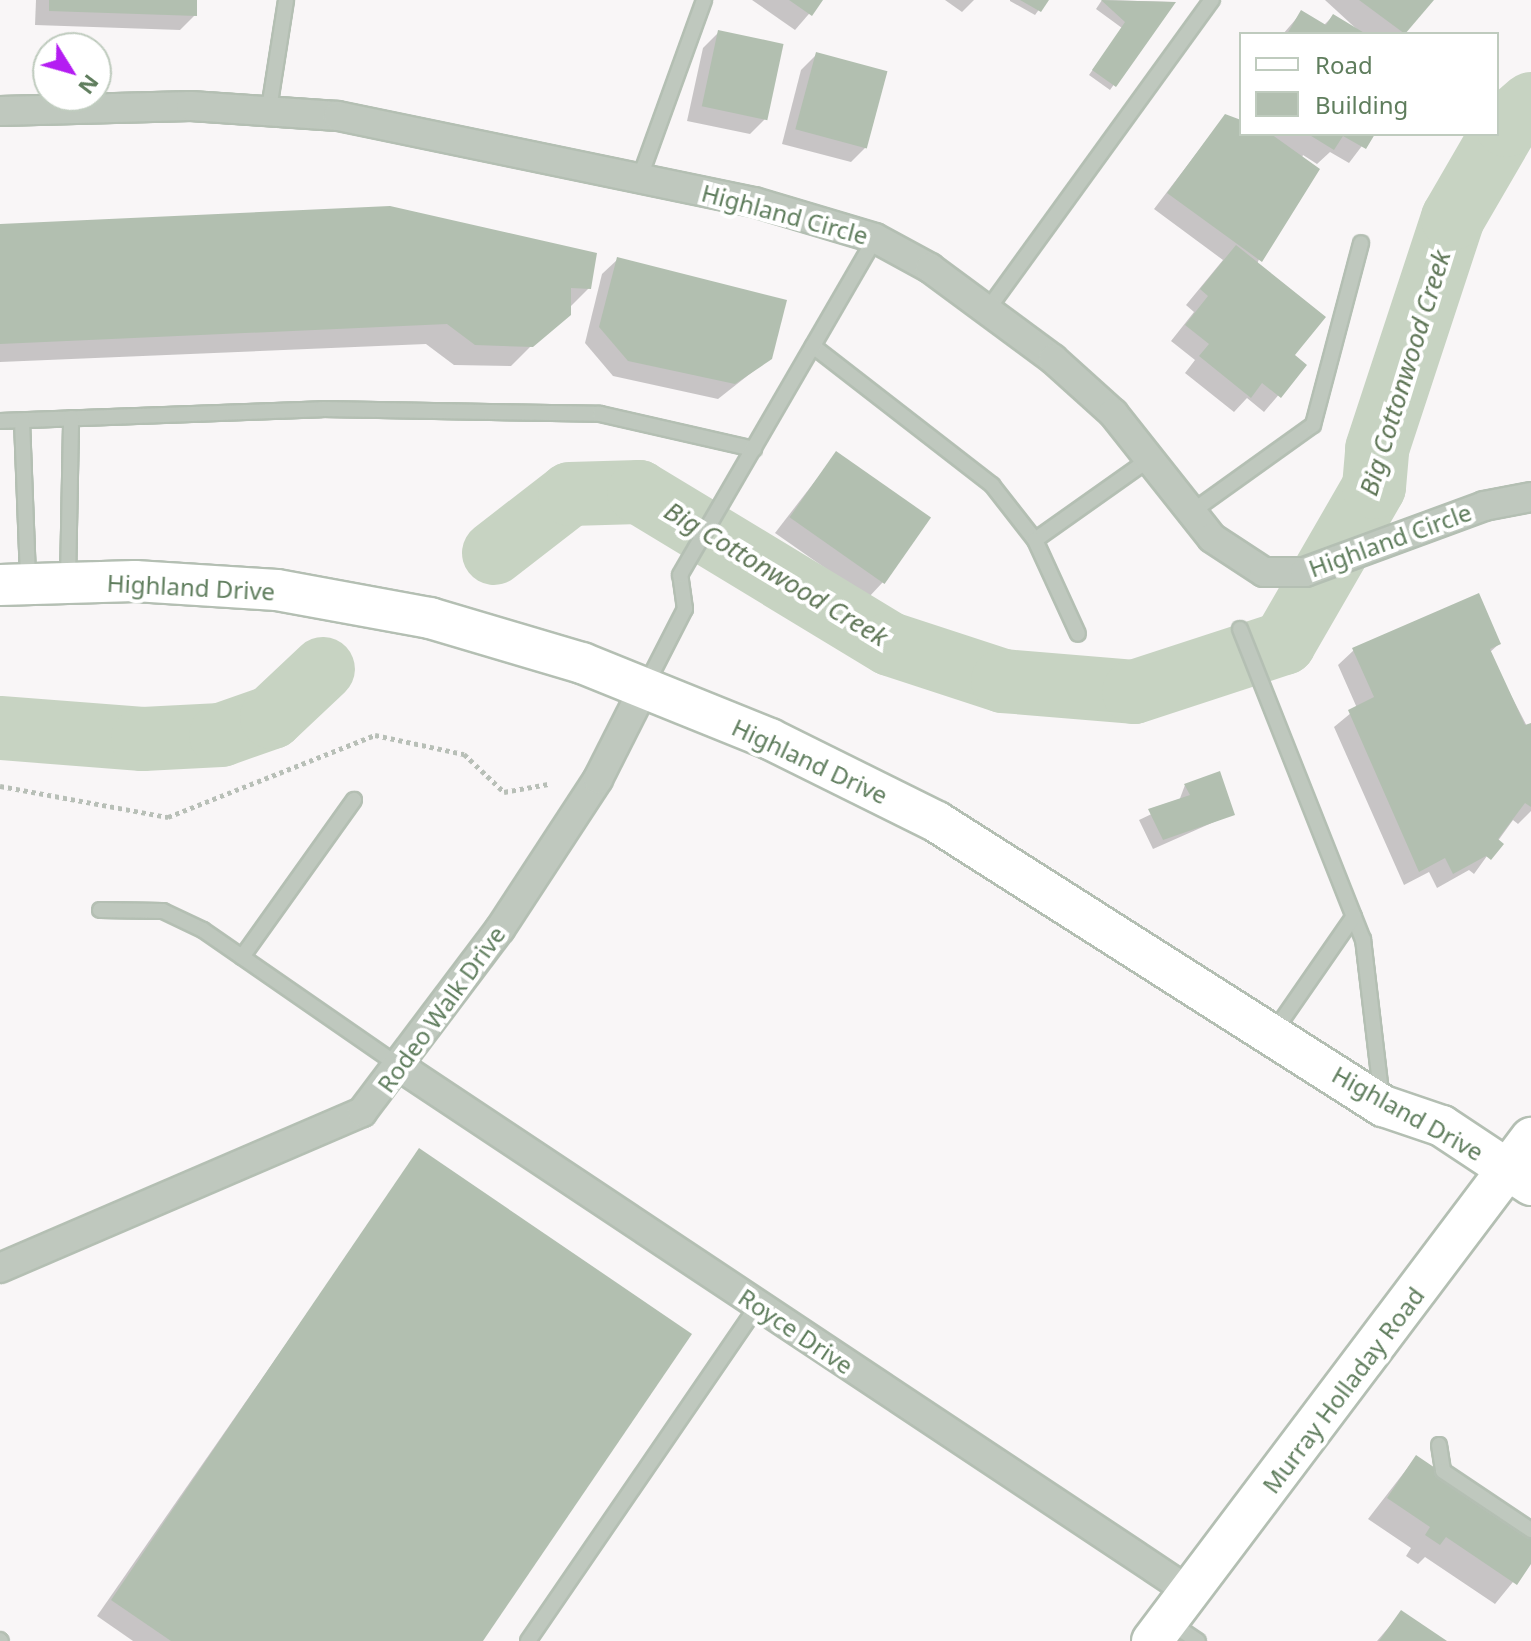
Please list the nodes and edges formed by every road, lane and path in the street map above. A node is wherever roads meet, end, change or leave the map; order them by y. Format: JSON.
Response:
{"nodes":[{"id":1,"x":286,"y":0,"type":"edge"},
{"id":2,"x":704,"y":0,"type":"edge"},
{"id":3,"x":1212,"y":0,"type":"edge"},
{"id":4,"x":269,"y":109,"type":"junction"},
{"id":5,"x":0,"y":111,"type":"edge"},
{"id":6,"x":640,"y":177,"type":"junction"},
{"id":7,"x":875,"y":238,"type":"junction"},
{"id":8,"x":1361,"y":243,"type":"dead end"},
{"id":9,"x":988,"y":309,"type":"junction"},
{"id":10,"x":813,"y":346,"type":"junction"},
{"id":11,"x":71,"y":418,"type":"junction"},
{"id":12,"x":0,"y":421,"type":"edge"},
{"id":13,"x":22,"y":421,"type":"junction"},
{"id":14,"x":754,"y":449,"type":"junction"},
{"id":15,"x":1151,"y":457,"type":"junction"},
{"id":16,"x":1531,"y":497,"type":"edge"},
{"id":17,"x":1190,"y":513,"type":"junction"},
{"id":18,"x":1035,"y":540,"type":"junction"},
{"id":19,"x":68,"y":582,"type":"junction"},
{"id":20,"x":14,"y":584,"type":"edge"},
{"id":21,"x":1240,"y":629,"type":"dead end"},
{"id":22,"x":1078,"y":634,"type":"dead end"},
{"id":23,"x":644,"y":688,"type":"junction"},
{"id":24,"x":548,"y":784,"type":"dead end"},
{"id":25,"x":0,"y":786,"type":"edge"},
{"id":26,"x":354,"y":800,"type":"dead end"},
{"id":27,"x":100,"y":910,"type":"dead end"},
{"id":28,"x":1354,"y":916,"type":"junction"},
{"id":29,"x":242,"y":957,"type":"junction"},
{"id":30,"x":1273,"y":1033,"type":"junction"},
{"id":31,"x":402,"y":1068,"type":"junction"},
{"id":32,"x":1383,"y":1106,"type":"junction"},
{"id":33,"x":1531,"y":1138,"type":"edge"},
{"id":34,"x":1519,"y":1178,"type":"edge"},
{"id":35,"x":0,"y":1268,"type":"edge"},
{"id":36,"x":757,"y":1306,"type":"junction"},
{"id":37,"x":1439,"y":1445,"type":"dead end"},
{"id":38,"x":1531,"y":1530,"type":"edge"},
{"id":39,"x":1177,"y":1624,"type":"edge"},
{"id":40,"x":528,"y":1641,"type":"edge"}],
"edges":[{"from":1,"to":4,"type":"lane"},
{"from":2,"to":6,"type":"lane"},
{"from":3,"to":9,"type":"lane"},
{"from":4,"to":5,"type":"street","name":"Highland Circle"},
{"from":4,"to":6,"type":"street","name":"Highland Circle"},
{"from":6,"to":7,"type":"street","name":"Highland Circle"},
{"from":7,"to":9,"type":"street","name":"Highland Circle"},
{"from":7,"to":10,"type":"lane"},
{"from":8,"to":17,"type":"lane"},
{"from":9,"to":15,"type":"street","name":"Highland Circle"},
{"from":10,"to":14,"type":"lane"},
{"from":10,"to":18,"type":"lane"},
{"from":11,"to":13,"type":"lane"},
{"from":11,"to":14,"type":"lane"},
{"from":11,"to":19,"type":"lane"},
{"from":12,"to":13,"type":"lane"},
{"from":13,"to":20,"type":"lane"},
{"from":14,"to":23,"type":"lane"},
{"from":15,"to":17,"type":"street","name":"Highland Circle"},
{"from":15,"to":18,"type":"lane"},
{"from":16,"to":17,"type":"street","name":"Highland Circle"},
{"from":18,"to":22,"type":"lane"},
{"from":19,"to":20,"type":"main road","name":"Highland Drive"},
{"from":19,"to":23,"type":"main road","name":"Highland Drive"},
{"from":21,"to":28,"type":"lane"},
{"from":23,"to":30,"type":"main road","name":"Highland Drive"},
{"from":23,"to":31,"type":"street","name":"Rodeo Walk Drive"},
{"from":24,"to":25,"type":"path"},
{"from":26,"to":29,"type":"lane"},
{"from":27,"to":29,"type":"lane"},
{"from":28,"to":30,"type":"lane"},
{"from":28,"to":32,"type":"lane"},
{"from":29,"to":31,"type":"lane"},
{"from":30,"to":32,"type":"main road","name":"Highland Drive"},
{"from":31,"to":35,"type":"street","name":"Rodeo Walk Drive"},
{"from":31,"to":36,"type":"street","name":"Royce Drive"},
{"from":32,"to":34,"type":"main road","name":"Highland Drive"},
{"from":33,"to":34,"type":"main road","name":"Murray Holladay Road"},
{"from":34,"to":39,"type":"main road","name":"Murray Holladay Road"},
{"from":36,"to":39,"type":"street","name":"Royce Drive"},
{"from":36,"to":40,"type":"lane"},
{"from":37,"to":38,"type":"lane"}]}
